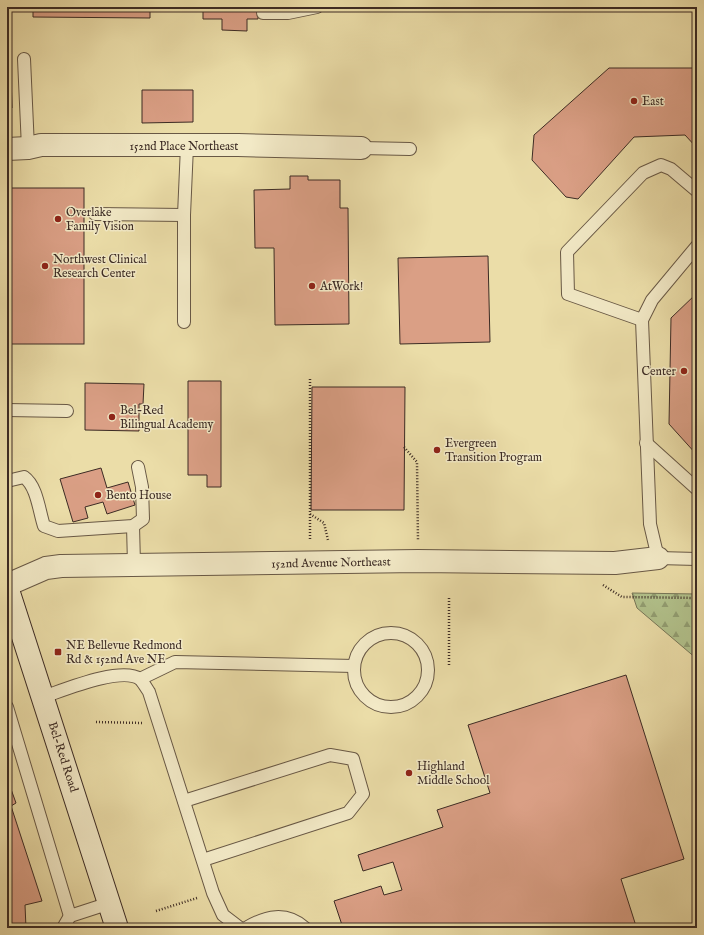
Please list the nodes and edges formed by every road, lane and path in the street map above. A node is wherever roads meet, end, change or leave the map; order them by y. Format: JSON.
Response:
{"nodes":[{"id":1,"x":317,"y":7,"type":"edge"},
{"id":2,"x":263,"y":12,"type":"dead end"},
{"id":3,"x":24,"y":59,"type":"dead end"},
{"id":4,"x":187,"y":146,"type":"junction"},
{"id":5,"x":361,"y":148,"type":"joint"},
{"id":6,"x":18,"y":149,"type":"edge"},
{"id":7,"x":410,"y":149,"type":"dead end"},
{"id":8,"x":697,"y":191,"type":"edge"},
{"id":9,"x":95,"y":214,"type":"dead end"},
{"id":10,"x":184,"y":215,"type":"junction"},
{"id":11,"x":697,"y":246,"type":"edge"},
{"id":12,"x":642,"y":320,"type":"junction"},
{"id":13,"x":184,"y":322,"type":"dead end"},
{"id":14,"x":310,"y":379,"type":"dead end"},
{"id":15,"x":7,"y":410,"type":"edge"},
{"id":16,"x":67,"y":411,"type":"dead end"},
{"id":17,"x":646,"y":443,"type":"junction"},
{"id":18,"x":404,"y":447,"type":"dead end"},
{"id":19,"x":138,"y":467,"type":"dead end"},
{"id":20,"x":7,"y":481,"type":"edge"},
{"id":21,"x":697,"y":489,"type":"edge"},
{"id":22,"x":309,"y":514,"type":"junction"},
{"id":23,"x":133,"y":526,"type":"junction"},
{"id":24,"x":310,"y":542,"type":"dead end"},
{"id":25,"x":328,"y":543,"type":"dead end"},
{"id":26,"x":418,"y":549,"type":"dead end"},
{"id":27,"x":658,"y":558,"type":"junction"},
{"id":28,"x":697,"y":559,"type":"edge"},
{"id":29,"x":134,"y":564,"type":"junction"},
{"id":30,"x":599,"y":583,"type":"dead end"},
{"id":31,"x":7,"y":586,"type":"edge"},
{"id":32,"x":449,"y":598,"type":"dead end"},
{"id":33,"x":697,"y":598,"type":"edge"},
{"id":34,"x":11,"y":611,"type":"edge"},
{"id":35,"x":354,"y":666,"type":"junction"},
{"id":36,"x":449,"y":667,"type":"dead end"},
{"id":37,"x":140,"y":679,"type":"junction"},
{"id":38,"x":43,"y":697,"type":"junction"},
{"id":39,"x":7,"y":707,"type":"edge"},
{"id":40,"x":96,"y":722,"type":"dead end"},
{"id":41,"x":148,"y":723,"type":"dead end"},
{"id":42,"x":184,"y":801,"type":"junction"},
{"id":43,"x":203,"y":860,"type":"junction"},
{"id":44,"x":201,"y":897,"type":"dead end"},
{"id":45,"x":110,"y":903,"type":"junction"},
{"id":46,"x":156,"y":911,"type":"dead end"},
{"id":47,"x":70,"y":916,"type":"junction"},
{"id":48,"x":62,"y":928,"type":"edge"},
{"id":49,"x":118,"y":928,"type":"edge"},
{"id":50,"x":240,"y":928,"type":"edge"},
{"id":51,"x":246,"y":928,"type":"edge"},
{"id":52,"x":305,"y":928,"type":"edge"}],
"edges":[{"from":1,"to":2,"type":"lane"},
{"from":3,"to":6,"type":"lane"},
{"from":4,"to":5,"type":"street","name":"152nd Place Northeast"},
{"from":4,"to":6,"type":"street","name":"152nd Place Northeast"},
{"from":4,"to":10,"type":"lane"},
{"from":5,"to":7,"type":"lane"},
{"from":8,"to":12,"type":"lane"},
{"from":9,"to":10,"type":"lane"},
{"from":10,"to":13,"type":"lane"},
{"from":11,"to":12,"type":"lane"},
{"from":12,"to":17,"type":"lane"},
{"from":14,"to":22,"type":"path"},
{"from":15,"to":16,"type":"lane"},
{"from":17,"to":21,"type":"lane"},
{"from":17,"to":27,"type":"lane"},
{"from":18,"to":26,"type":"path"},
{"from":19,"to":23,"type":"lane"},
{"from":20,"to":23,"type":"lane"},
{"from":22,"to":24,"type":"path"},
{"from":22,"to":25,"type":"path"},
{"from":23,"to":29,"type":"lane"},
{"from":27,"to":28,"type":"lane"},
{"from":27,"to":29,"type":"street","name":"152nd Avenue Northeast"},
{"from":29,"to":31,"type":"street","name":"152nd Avenue Northeast"},
{"from":30,"to":33,"type":"path"},
{"from":31,"to":34,"type":"street","name":"Bel-Red Road"},
{"from":32,"to":36,"type":"path"},
{"from":34,"to":38,"type":"street","name":"Bel-Red Road"},
{"from":35,"to":35,"type":"lane"},
{"from":35,"to":37,"type":"lane"},
{"from":37,"to":38,"type":"lane"},
{"from":37,"to":42,"type":"lane"},
{"from":38,"to":45,"type":"street","name":"Bel-Red Road"},
{"from":39,"to":47,"type":"lane"},
{"from":40,"to":41,"type":"path"},
{"from":42,"to":43,"type":"lane"},
{"from":42,"to":43,"type":"lane"},
{"from":43,"to":50,"type":"lane"},
{"from":44,"to":46,"type":"path"},
{"from":45,"to":47,"type":"lane"},
{"from":45,"to":49,"type":"street","name":"Bel-Red Road"},
{"from":47,"to":48,"type":"lane"},
{"from":51,"to":52,"type":"lane"}]}
